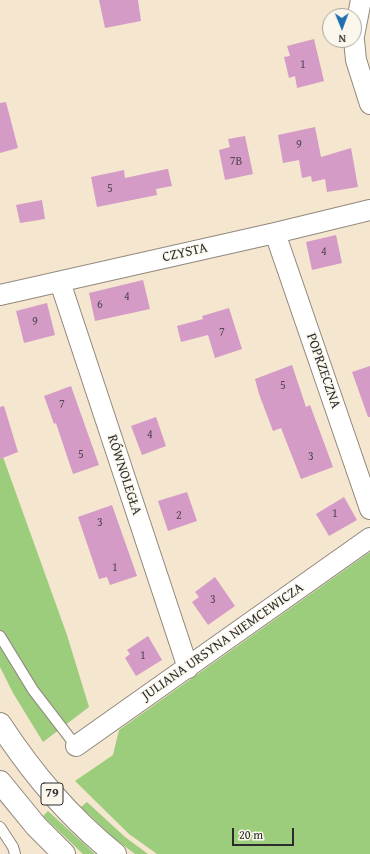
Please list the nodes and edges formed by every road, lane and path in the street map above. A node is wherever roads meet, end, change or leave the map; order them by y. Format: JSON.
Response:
{"nodes":[{"id":1,"x":355,"y":48,"type":"edge"},
{"id":2,"x":370,"y":104,"type":"edge"},
{"id":3,"x":370,"y":210,"type":"edge"},
{"id":4,"x":275,"y":233,"type":"junction"},
{"id":5,"x":60,"y":282,"type":"junction"},
{"id":6,"x":0,"y":295,"type":"edge"},
{"id":7,"x":370,"y":509,"type":"edge"},
{"id":8,"x":370,"y":538,"type":"edge"},
{"id":9,"x":0,"y":636,"type":"edge"},
{"id":10,"x":188,"y":668,"type":"junction"},
{"id":11,"x":0,"y":724,"type":"edge"},
{"id":12,"x":76,"y":746,"type":"joint"},
{"id":13,"x":0,"y":782,"type":"edge"},
{"id":14,"x":0,"y":827,"type":"edge"},
{"id":15,"x":15,"y":854,"type":"edge"},
{"id":16,"x":64,"y":854,"type":"edge"},
{"id":17,"x":115,"y":854,"type":"edge"}],
"edges":[{"from":1,"to":2,"type":"street"},
{"from":3,"to":4,"type":"street","name":"CZYSTA"},
{"from":4,"to":5,"type":"street","name":"CZYSTA"},
{"from":4,"to":7,"type":"street","name":"POPRZECZNA"},
{"from":5,"to":6,"type":"street","name":"CZYSTA"},
{"from":5,"to":10,"type":"street","name":"RÓWNOLEGŁA"},
{"from":8,"to":10,"type":"street","name":"JULIANA URSYNA NIEMCEWICZA"},
{"from":9,"to":12,"type":"lane"},
{"from":10,"to":12,"type":"street","name":"JULIANA URSYNA NIEMCEWICZA"},
{"from":11,"to":17,"type":"main road","number":"79"},
{"from":13,"to":16,"type":"main road","number":"79"},
{"from":14,"to":15,"type":"lane"}]}
